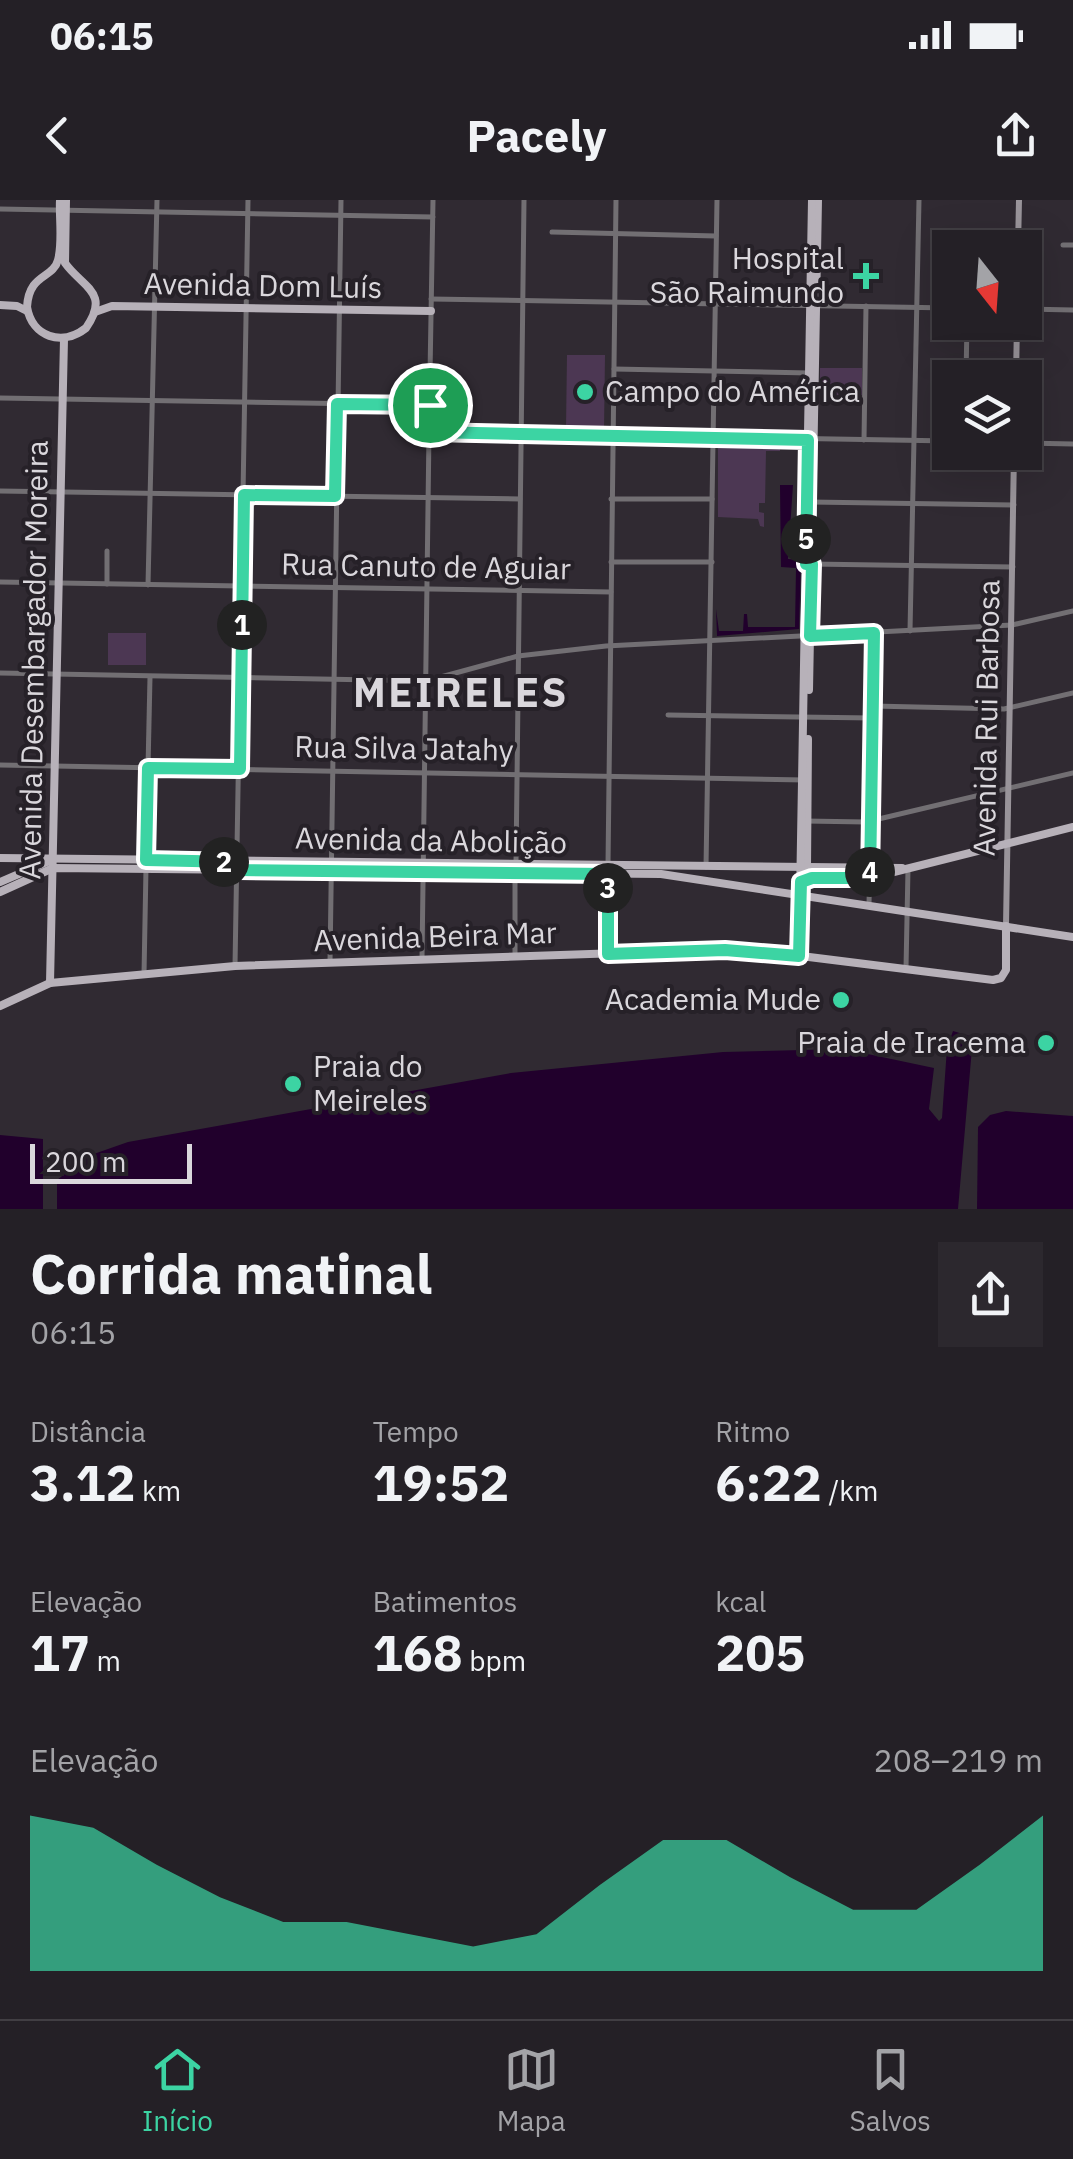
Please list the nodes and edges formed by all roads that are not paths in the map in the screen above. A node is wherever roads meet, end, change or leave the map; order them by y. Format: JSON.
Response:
{"nodes":[{"id":1,"x":157,"y":200,"type":"edge"},
{"id":2,"x":248,"y":200,"type":"edge"},
{"id":3,"x":341,"y":200,"type":"edge"},
{"id":4,"x":433,"y":200,"type":"edge"},
{"id":5,"x":524,"y":200,"type":"edge"},
{"id":6,"x":616,"y":200,"type":"edge"},
{"id":7,"x":716,"y":200,"type":"edge"},
{"id":8,"x":815,"y":200,"type":"edge"},
{"id":9,"x":918,"y":200,"type":"edge"},
{"id":10,"x":1019,"y":200,"type":"edge"},
{"id":11,"x":63,"y":205,"type":"edge"},
{"id":12,"x":0,"y":209,"type":"edge"},
{"id":13,"x":157,"y":211,"type":"junction"},
{"id":14,"x":248,"y":212,"type":"junction"},
{"id":15,"x":341,"y":216,"type":"junction"},
{"id":16,"x":432,"y":217,"type":"junction"},
{"id":17,"x":1018,"y":230,"type":"edge"},
{"id":18,"x":552,"y":232,"type":"dead end"},
{"id":19,"x":616,"y":235,"type":"junction"},
{"id":20,"x":716,"y":236,"type":"junction"},
{"id":21,"x":1063,"y":244,"type":"dead end"},
{"id":22,"x":1073,"y":245,"type":"edge"},
{"id":23,"x":432,"y":300,"type":"junction"},
{"id":24,"x":523,"y":300,"type":"junction"},
{"id":25,"x":614,"y":302,"type":"junction"},
{"id":26,"x":715,"y":303,"type":"junction"},
{"id":27,"x":0,"y":305,"type":"edge"},
{"id":28,"x":813,"y":305,"type":"junction"},
{"id":29,"x":155,"y":306,"type":"junction"},
{"id":30,"x":866,"y":306,"type":"junction"},
{"id":31,"x":246,"y":308,"type":"junction"},
{"id":32,"x":917,"y":308,"type":"junction"},
{"id":33,"x":932,"y":308,"type":"edge"},
{"id":34,"x":340,"y":309,"type":"junction"},
{"id":35,"x":1042,"y":309,"type":"edge"},
{"id":36,"x":1073,"y":310,"type":"edge"},
{"id":37,"x":27,"y":311,"type":"junction"},
{"id":38,"x":431,"y":311,"type":"junction"},
{"id":39,"x":94,"y":312,"type":"junction"},
{"id":40,"x":64,"y":339,"type":"junction"},
{"id":41,"x":614,"y":369,"type":"junction"},
{"id":42,"x":714,"y":372,"type":"junction"},
{"id":43,"x":809,"y":373,"type":"junction"},
{"id":44,"x":0,"y":398,"type":"edge"},
{"id":45,"x":62,"y":399,"type":"junction"},
{"id":46,"x":153,"y":401,"type":"junction"},
{"id":47,"x":244,"y":402,"type":"junction"},
{"id":48,"x":337,"y":404,"type":"junction"},
{"id":49,"x":430,"y":405,"type":"junction"},
{"id":50,"x":430,"y":432,"type":"junction"},
{"id":51,"x":521,"y":434,"type":"junction"},
{"id":52,"x":612,"y":436,"type":"junction"},
{"id":53,"x":713,"y":438,"type":"junction"},
{"id":54,"x":811,"y":440,"type":"junction"},
{"id":55,"x":864,"y":440,"type":"junction"},
{"id":56,"x":914,"y":441,"type":"junction"},
{"id":57,"x":932,"y":441,"type":"edge"},
{"id":58,"x":1042,"y":443,"type":"edge"},
{"id":59,"x":1073,"y":444,"type":"edge"},
{"id":60,"x":1014,"y":470,"type":"edge"},
{"id":61,"x":0,"y":490,"type":"edge"},
{"id":62,"x":61,"y":492,"type":"junction"},
{"id":63,"x":150,"y":494,"type":"junction"},
{"id":64,"x":244,"y":495,"type":"junction"},
{"id":65,"x":335,"y":496,"type":"junction"},
{"id":66,"x":428,"y":497,"type":"junction"},
{"id":67,"x":520,"y":498,"type":"junction"},
{"id":68,"x":611,"y":499,"type":"junction"},
{"id":69,"x":712,"y":499,"type":"junction"},
{"id":70,"x":810,"y":502,"type":"junction"},
{"id":71,"x":913,"y":504,"type":"junction"},
{"id":72,"x":1014,"y":505,"type":"junction"},
{"id":73,"x":107,"y":551,"type":"dead end"},
{"id":74,"x":611,"y":562,"type":"junction"},
{"id":75,"x":712,"y":562,"type":"junction"},
{"id":76,"x":809,"y":564,"type":"junction"},
{"id":77,"x":912,"y":565,"type":"junction"},
{"id":78,"x":1013,"y":566,"type":"junction"},
{"id":79,"x":0,"y":582,"type":"edge"},
{"id":80,"x":59,"y":583,"type":"junction"},
{"id":81,"x":107,"y":584,"type":"junction"},
{"id":82,"x":148,"y":585,"type":"junction"},
{"id":83,"x":243,"y":586,"type":"junction"},
{"id":84,"x":335,"y":588,"type":"junction"},
{"id":85,"x":427,"y":590,"type":"junction"},
{"id":86,"x":519,"y":590,"type":"junction"},
{"id":87,"x":610,"y":592,"type":"junction"},
{"id":88,"x":1073,"y":610,"type":"edge"},
{"id":89,"x":1012,"y":625,"type":"junction"},
{"id":90,"x":910,"y":630,"type":"junction"},
{"id":91,"x":874,"y":633,"type":"junction"},
{"id":92,"x":808,"y":636,"type":"junction"},
{"id":93,"x":710,"y":641,"type":"junction"},
{"id":94,"x":610,"y":646,"type":"junction"},
{"id":95,"x":518,"y":656,"type":"junction"},
{"id":96,"x":0,"y":673,"type":"edge"},
{"id":97,"x":57,"y":675,"type":"junction"},
{"id":98,"x":150,"y":677,"type":"junction"},
{"id":99,"x":242,"y":678,"type":"junction"},
{"id":100,"x":334,"y":680,"type":"junction"},
{"id":101,"x":426,"y":681,"type":"junction"},
{"id":102,"x":1073,"y":693,"type":"edge"},
{"id":103,"x":873,"y":706,"type":"junction"},
{"id":104,"x":1010,"y":708,"type":"junction"},
{"id":105,"x":668,"y":715,"type":"dead end"},
{"id":106,"x":710,"y":716,"type":"junction"},
{"id":107,"x":806,"y":717,"type":"junction"},
{"id":108,"x":873,"y":718,"type":"junction"},
{"id":109,"x":0,"y":765,"type":"edge"},
{"id":110,"x":56,"y":766,"type":"junction"},
{"id":111,"x":148,"y":768,"type":"junction"},
{"id":112,"x":240,"y":769,"type":"junction"},
{"id":113,"x":332,"y":771,"type":"junction"},
{"id":114,"x":424,"y":772,"type":"junction"},
{"id":115,"x":1073,"y":772,"type":"edge"},
{"id":116,"x":516,"y":774,"type":"junction"},
{"id":117,"x":609,"y":776,"type":"junction"},
{"id":118,"x":708,"y":778,"type":"junction"},
{"id":119,"x":805,"y":780,"type":"junction"},
{"id":120,"x":1008,"y":788,"type":"junction"},
{"id":121,"x":870,"y":820,"type":"junction"},
{"id":122,"x":805,"y":821,"type":"junction"},
{"id":123,"x":1073,"y":827,"type":"edge"},
{"id":124,"x":1007,"y":843,"type":"junction"},
{"id":125,"x":0,"y":858,"type":"edge"},
{"id":126,"x":53,"y":864,"type":"junction"},
{"id":127,"x":146,"y":864,"type":"junction"},
{"id":128,"x":238,"y":866,"type":"junction"},
{"id":129,"x":331,"y":867,"type":"junction"},
{"id":130,"x":706,"y":867,"type":"junction"},
{"id":131,"x":905,"y":867,"type":"junction"},
{"id":132,"x":423,"y":868,"type":"junction"},
{"id":133,"x":516,"y":869,"type":"junction"},
{"id":134,"x":804,"y":869,"type":"junction"},
{"id":135,"x":608,"y":870,"type":"junction"},
{"id":136,"x":870,"y":874,"type":"junction"},
{"id":137,"x":0,"y":882,"type":"edge"},
{"id":138,"x":801,"y":882,"type":"junction"},
{"id":139,"x":0,"y":892,"type":"edge"},
{"id":140,"x":800,"y":896,"type":"junction"},
{"id":141,"x":870,"y":906,"type":"junction"},
{"id":142,"x":907,"y":912,"type":"junction"},
{"id":143,"x":1006,"y":926,"type":"junction"},
{"id":144,"x":1073,"y":936,"type":"edge"},
{"id":145,"x":608,"y":954,"type":"junction"},
{"id":146,"x":515,"y":956,"type":"junction"},
{"id":147,"x":799,"y":956,"type":"junction"},
{"id":148,"x":422,"y":958,"type":"junction"},
{"id":149,"x":330,"y":962,"type":"junction"},
{"id":150,"x":236,"y":966,"type":"junction"},
{"id":151,"x":906,"y":971,"type":"junction"},
{"id":152,"x":144,"y":974,"type":"junction"},
{"id":153,"x":996,"y":980,"type":"joint"},
{"id":154,"x":50,"y":983,"type":"junction"},
{"id":155,"x":0,"y":1006,"type":"edge"}],
"edges":[{"from":1,"to":13,"type":"street"},
{"from":2,"to":14,"type":"street"},
{"from":3,"to":15,"type":"street"},
{"from":4,"to":16,"type":"street"},
{"from":5,"to":24,"type":"street"},
{"from":6,"to":19,"type":"street"},
{"from":7,"to":20,"type":"street"},
{"from":8,"to":28,"type":"main road"},
{"from":9,"to":32,"type":"street"},
{"from":10,"to":17,"type":"main road"},
{"from":11,"to":12,"type":"street"},
{"from":11,"to":13,"type":"street"},
{"from":11,"to":37,"type":"main road"},
{"from":11,"to":39,"type":"main road"},
{"from":13,"to":14,"type":"street"},
{"from":13,"to":29,"type":"street"},
{"from":14,"to":15,"type":"street"},
{"from":14,"to":31,"type":"street"},
{"from":15,"to":16,"type":"street"},
{"from":15,"to":34,"type":"street"},
{"from":16,"to":23,"type":"street"},
{"from":18,"to":19,"type":"street"},
{"from":19,"to":20,"type":"street"},
{"from":19,"to":25,"type":"street"},
{"from":20,"to":26,"type":"street"},
{"from":21,"to":22,"type":"street"},
{"from":23,"to":24,"type":"street"},
{"from":23,"to":38,"type":"street"},
{"from":24,"to":25,"type":"street"},
{"from":24,"to":51,"type":"street"},
{"from":25,"to":26,"type":"street"},
{"from":25,"to":41,"type":"street"},
{"from":26,"to":28,"type":"street"},
{"from":26,"to":42,"type":"street"},
{"from":27,"to":37,"type":"main road"},
{"from":28,"to":30,"type":"street"},
{"from":28,"to":43,"type":"main road"},
{"from":28,"to":54,"type":"main road"},
{"from":29,"to":31,"type":"main road","name":"Avenida Dom Luís"},
{"from":29,"to":39,"type":"main road","name":"Avenida Dom Luís"},
{"from":29,"to":46,"type":"street"},
{"from":30,"to":32,"type":"street"},
{"from":30,"to":55,"type":"street"},
{"from":31,"to":34,"type":"main road","name":"Avenida Dom Luís"},
{"from":31,"to":47,"type":"street"},
{"from":32,"to":33,"type":"street"},
{"from":32,"to":56,"type":"street"},
{"from":34,"to":38,"type":"main road","name":"Avenida Dom Luís"},
{"from":34,"to":48,"type":"street"},
{"from":35,"to":36,"type":"street"},
{"from":37,"to":40,"type":"main road"},
{"from":38,"to":49,"type":"street"},
{"from":39,"to":40,"type":"main road"},
{"from":40,"to":45,"type":"main road","name":"Avenida Desembargador Moreira"},
{"from":41,"to":42,"type":"street"},
{"from":41,"to":52,"type":"street"},
{"from":42,"to":43,"type":"street"},
{"from":42,"to":53,"type":"street"},
{"from":43,"to":54,"type":"main road"},
{"from":44,"to":45,"type":"street"},
{"from":45,"to":46,"type":"street"},
{"from":45,"to":62,"type":"main road","name":"Avenida Desembargador Moreira"},
{"from":46,"to":47,"type":"street"},
{"from":46,"to":63,"type":"street"},
{"from":47,"to":48,"type":"street"},
{"from":47,"to":64,"type":"street"},
{"from":48,"to":49,"type":"street"},
{"from":48,"to":65,"type":"street"},
{"from":49,"to":50,"type":"street"},
{"from":50,"to":51,"type":"street"},
{"from":50,"to":66,"type":"street"},
{"from":51,"to":52,"type":"street"},
{"from":51,"to":67,"type":"street"},
{"from":52,"to":53,"type":"street"},
{"from":52,"to":68,"type":"street"},
{"from":53,"to":54,"type":"street"},
{"from":53,"to":69,"type":"street"},
{"from":54,"to":55,"type":"street"},
{"from":54,"to":70,"type":"main road"},
{"from":55,"to":56,"type":"street"},
{"from":56,"to":57,"type":"street"},
{"from":56,"to":71,"type":"street"},
{"from":58,"to":59,"type":"street"},
{"from":60,"to":72,"type":"main road","name":"Avenida Rui Barbosa"},
{"from":61,"to":62,"type":"street"},
{"from":62,"to":63,"type":"street"},
{"from":62,"to":80,"type":"main road","name":"Avenida Desembargador Moreira"},
{"from":63,"to":64,"type":"street"},
{"from":63,"to":82,"type":"street"},
{"from":64,"to":65,"type":"street"},
{"from":64,"to":83,"type":"street"},
{"from":65,"to":66,"type":"street"},
{"from":65,"to":84,"type":"street"},
{"from":66,"to":67,"type":"street"},
{"from":66,"to":85,"type":"street"},
{"from":67,"to":86,"type":"street"},
{"from":68,"to":69,"type":"street"},
{"from":68,"to":74,"type":"street"},
{"from":69,"to":75,"type":"street"},
{"from":70,"to":71,"type":"street"},
{"from":70,"to":76,"type":"main road"},
{"from":71,"to":72,"type":"street"},
{"from":71,"to":77,"type":"street"},
{"from":72,"to":78,"type":"main road","name":"Avenida Rui Barbosa"},
{"from":73,"to":81,"type":"street"},
{"from":74,"to":75,"type":"street"},
{"from":74,"to":87,"type":"street"},
{"from":75,"to":93,"type":"street"},
{"from":76,"to":77,"type":"street"},
{"from":76,"to":92,"type":"main road"},
{"from":77,"to":78,"type":"street"},
{"from":77,"to":90,"type":"street"},
{"from":78,"to":89,"type":"main road","name":"Avenida Rui Barbosa"},
{"from":79,"to":80,"type":"street","name":"Rua Canuto de Aguiar"},
{"from":80,"to":81,"type":"street","name":"Rua Canuto de Aguiar"},
{"from":80,"to":97,"type":"main road","name":"Avenida Desembargador Moreira"},
{"from":81,"to":82,"type":"street","name":"Rua Canuto de Aguiar"},
{"from":82,"to":83,"type":"street","name":"Rua Canuto de Aguiar"},
{"from":83,"to":84,"type":"street","name":"Rua Canuto de Aguiar"},
{"from":83,"to":99,"type":"street"},
{"from":84,"to":85,"type":"street","name":"Rua Canuto de Aguiar"},
{"from":84,"to":100,"type":"street"},
{"from":85,"to":86,"type":"street","name":"Rua Canuto de Aguiar"},
{"from":85,"to":101,"type":"street"},
{"from":86,"to":87,"type":"street","name":"Rua Canuto de Aguiar"},
{"from":86,"to":95,"type":"street"},
{"from":87,"to":94,"type":"street"},
{"from":88,"to":89,"type":"street"},
{"from":89,"to":90,"type":"street"},
{"from":89,"to":104,"type":"main road","name":"Avenida Rui Barbosa"},
{"from":90,"to":91,"type":"street"},
{"from":91,"to":92,"type":"street"},
{"from":91,"to":103,"type":"street"},
{"from":92,"to":93,"type":"street"},
{"from":92,"to":107,"type":"main road"},
{"from":93,"to":94,"type":"street"},
{"from":93,"to":106,"type":"street"},
{"from":94,"to":95,"type":"street"},
{"from":94,"to":117,"type":"street"},
{"from":95,"to":101,"type":"street"},
{"from":95,"to":116,"type":"street"},
{"from":96,"to":97,"type":"street"},
{"from":97,"to":98,"type":"street"},
{"from":97,"to":110,"type":"main road","name":"Avenida Desembargador Moreira"},
{"from":98,"to":99,"type":"street"},
{"from":98,"to":111,"type":"street"},
{"from":99,"to":100,"type":"street"},
{"from":99,"to":112,"type":"street"},
{"from":100,"to":101,"type":"street"},
{"from":100,"to":113,"type":"street"},
{"from":101,"to":114,"type":"street"},
{"from":102,"to":104,"type":"street"},
{"from":103,"to":104,"type":"street"},
{"from":103,"to":108,"type":"street"},
{"from":104,"to":120,"type":"main road","name":"Avenida Rui Barbosa"},
{"from":105,"to":106,"type":"street"},
{"from":106,"to":107,"type":"street"},
{"from":106,"to":118,"type":"street"},
{"from":107,"to":108,"type":"street"},
{"from":107,"to":119,"type":"main road"},
{"from":108,"to":121,"type":"street"},
{"from":109,"to":110,"type":"street","name":"Rua Silva Jatahy"},
{"from":110,"to":111,"type":"street","name":"Rua Silva Jatahy"},
{"from":110,"to":126,"type":"main road","name":"Avenida Desembargador Moreira"},
{"from":111,"to":112,"type":"street","name":"Rua Silva Jatahy"},
{"from":111,"to":127,"type":"street"},
{"from":112,"to":113,"type":"street","name":"Rua Silva Jatahy"},
{"from":112,"to":128,"type":"street"},
{"from":113,"to":114,"type":"street","name":"Rua Silva Jatahy"},
{"from":113,"to":129,"type":"street"},
{"from":114,"to":116,"type":"street","name":"Rua Silva Jatahy"},
{"from":114,"to":132,"type":"street"},
{"from":115,"to":120,"type":"street"},
{"from":116,"to":117,"type":"street","name":"Rua Silva Jatahy"},
{"from":116,"to":133,"type":"street"},
{"from":117,"to":118,"type":"street","name":"Rua Silva Jatahy"},
{"from":117,"to":135,"type":"street"},
{"from":118,"to":119,"type":"street","name":"Rua Silva Jatahy"},
{"from":118,"to":130,"type":"street"},
{"from":119,"to":122,"type":"main road"},
{"from":120,"to":121,"type":"street"},
{"from":120,"to":124,"type":"main road","name":"Avenida Rui Barbosa"},
{"from":121,"to":122,"type":"street"},
{"from":121,"to":136,"type":"street"},
{"from":122,"to":134,"type":"main road"},
{"from":123,"to":124,"type":"main road"},
{"from":124,"to":131,"type":"main road"},
{"from":124,"to":143,"type":"main road","name":"Avenida Rui Barbosa"},
{"from":125,"to":126,"type":"main road"},
{"from":126,"to":127,"type":"main road","name":"Avenida da Abolição"},
{"from":126,"to":137,"type":"main road","name":"Avenida da Abolição"},
{"from":126,"to":139,"type":"main road","name":"Avenida da Abolição"},
{"from":126,"to":154,"type":"main road","name":"Avenida Desembargador Moreira"},
{"from":127,"to":128,"type":"main road","name":"Avenida da Abolição"},
{"from":127,"to":152,"type":"street"},
{"from":128,"to":129,"type":"main road","name":"Avenida da Abolição"},
{"from":128,"to":150,"type":"street"},
{"from":129,"to":132,"type":"main road","name":"Avenida da Abolição"},
{"from":129,"to":149,"type":"street"},
{"from":130,"to":134,"type":"main road","name":"Avenida da Abolição"},
{"from":130,"to":135,"type":"main road","name":"Avenida da Abolição"},
{"from":131,"to":136,"type":"main road"},
{"from":131,"to":142,"type":"street"},
{"from":132,"to":133,"type":"main road","name":"Avenida da Abolição"},
{"from":132,"to":148,"type":"street"},
{"from":133,"to":135,"type":"main road","name":"Avenida da Abolição"},
{"from":133,"to":146,"type":"street"},
{"from":134,"to":136,"type":"main road","name":"Avenida da Abolição"},
{"from":134,"to":138,"type":"main road"},
{"from":135,"to":140,"type":"main road","name":"Avenida da Abolição"},
{"from":135,"to":145,"type":"street"},
{"from":136,"to":138,"type":"main road"},
{"from":136,"to":141,"type":"street"},
{"from":138,"to":140,"type":"main road"},
{"from":140,"to":141,"type":"main road","name":"Avenida da Abolição"},
{"from":140,"to":147,"type":"main road"},
{"from":141,"to":142,"type":"main road","name":"Avenida da Abolição"},
{"from":142,"to":143,"type":"main road","name":"Avenida da Abolição"},
{"from":142,"to":151,"type":"street"},
{"from":143,"to":144,"type":"main road","name":"Avenida da Abolição"},
{"from":143,"to":153,"type":"main road","name":"Avenida Rui Barbosa"},
{"from":145,"to":146,"type":"main road","name":"Avenida Beira Mar"},
{"from":145,"to":147,"type":"main road","name":"Avenida Beira Mar"},
{"from":146,"to":148,"type":"main road","name":"Avenida Beira Mar"},
{"from":147,"to":151,"type":"main road","name":"Avenida Beira Mar"},
{"from":148,"to":149,"type":"main road","name":"Avenida Beira Mar"},
{"from":149,"to":150,"type":"main road","name":"Avenida Beira Mar"},
{"from":150,"to":152,"type":"main road","name":"Avenida Beira Mar"},
{"from":151,"to":153,"type":"main road","name":"Avenida Beira Mar"},
{"from":152,"to":154,"type":"main road","name":"Avenida Beira Mar"},
{"from":154,"to":155,"type":"main road","name":"Avenida Beira Mar"}]}
